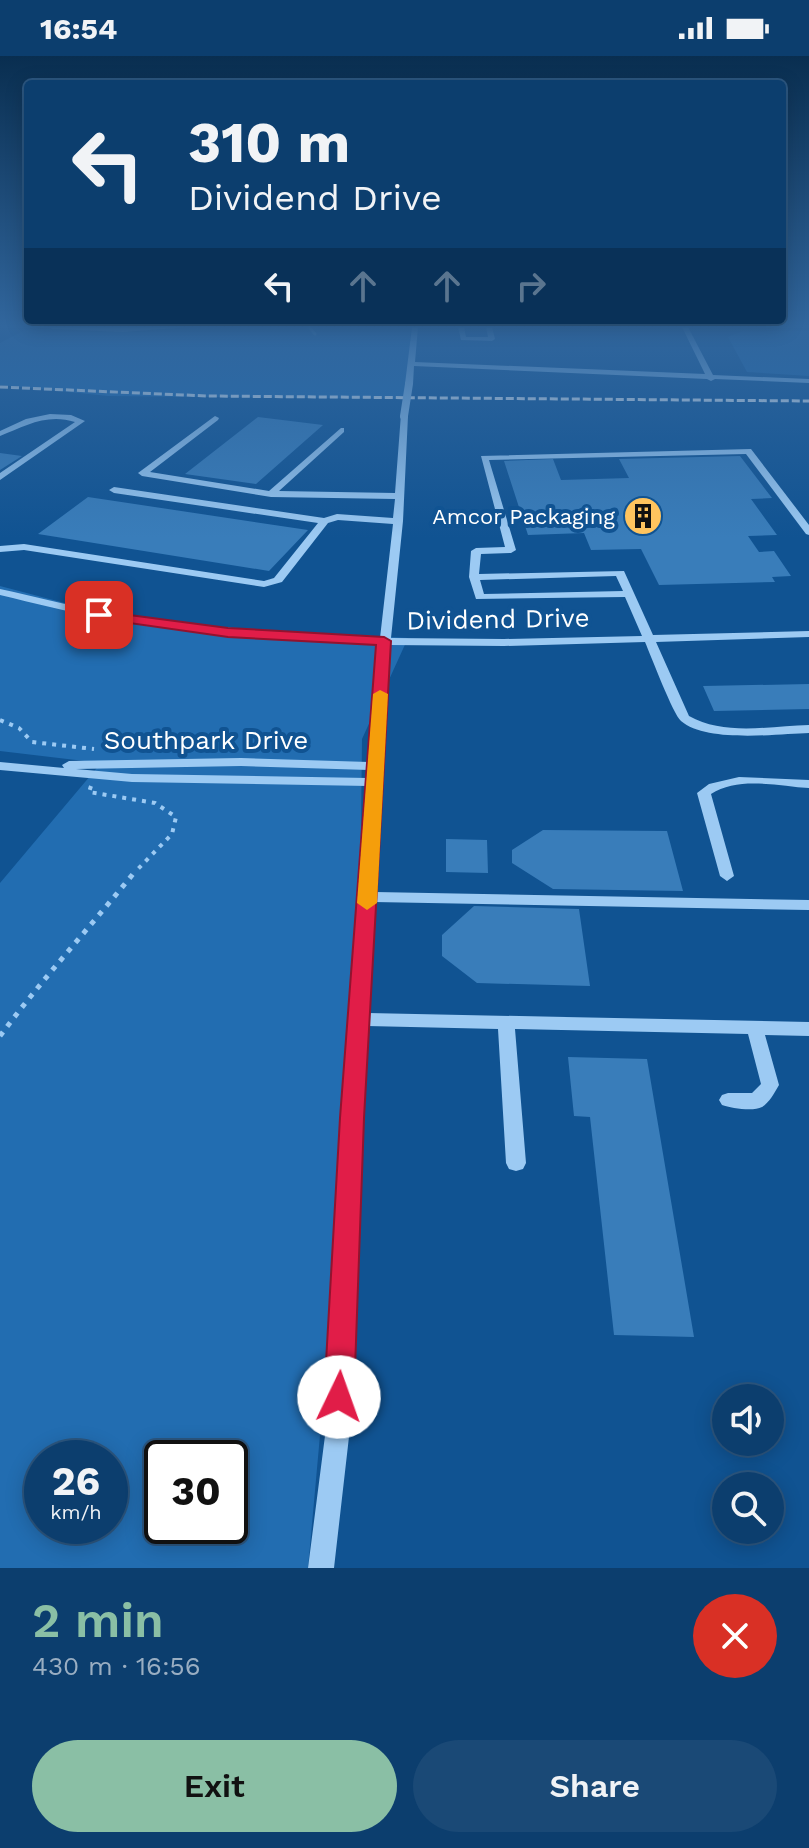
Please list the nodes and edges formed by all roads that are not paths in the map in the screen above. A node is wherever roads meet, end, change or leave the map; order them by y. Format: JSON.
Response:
{"nodes":[{"id":1,"x":407,"y":398,"type":"edge"},
{"id":2,"x":215,"y":418,"type":"dead end"},
{"id":3,"x":341,"y":430,"type":"dead end"},
{"id":4,"x":0,"y":434,"type":"edge"},
{"id":5,"x":0,"y":477,"type":"edge"},
{"id":6,"x":114,"y":490,"type":"dead end"},
{"id":7,"x":271,"y":494,"type":"junction"},
{"id":8,"x":399,"y":496,"type":"junction"},
{"id":9,"x":325,"y":521,"type":"junction"},
{"id":10,"x":398,"y":521,"type":"junction"},
{"id":11,"x":809,"y":532,"type":"edge"},
{"id":12,"x":0,"y":549,"type":"edge"},
{"id":13,"x":474,"y":577,"type":"junction"},
{"id":14,"x":0,"y":592,"type":"edge"},
{"id":15,"x":628,"y":594,"type":"junction"},
{"id":16,"x":809,"y":634,"type":"edge"},
{"id":17,"x":648,"y":638,"type":"junction"},
{"id":18,"x":384,"y":641,"type":"junction"},
{"id":19,"x":809,"y":729,"type":"edge"},
{"id":20,"x":0,"y":766,"type":"edge"},
{"id":21,"x":375,"y":774,"type":"junction"},
{"id":22,"x":809,"y":784,"type":"edge"},
{"id":23,"x":727,"y":876,"type":"dead end"},
{"id":24,"x":367,"y":897,"type":"junction"},
{"id":25,"x":809,"y":905,"type":"edge"},
{"id":26,"x":359,"y":1019,"type":"junction"},
{"id":27,"x":506,"y":1022,"type":"junction"},
{"id":28,"x":755,"y":1028,"type":"junction"},
{"id":29,"x":809,"y":1029,"type":"edge"},
{"id":30,"x":728,"y":1100,"type":"dead end"},
{"id":31,"x":516,"y":1163,"type":"dead end"},
{"id":32,"x":321,"y":1568,"type":"edge"}],
"edges":[{"from":1,"to":8,"type":"street","bridge":true},
{"from":2,"to":7,"type":"street"},
{"from":3,"to":7,"type":"street"},
{"from":4,"to":5,"type":"street"},
{"from":6,"to":9,"type":"street"},
{"from":7,"to":8,"type":"street"},
{"from":8,"to":10,"type":"street"},
{"from":9,"to":10,"type":"street"},
{"from":9,"to":12,"type":"street"},
{"from":10,"to":18,"type":"street"},
{"from":11,"to":13,"type":"street"},
{"from":13,"to":15,"type":"street"},
{"from":13,"to":15,"type":"street"},
{"from":14,"to":18,"type":"street","name":"Dividend Drive"},
{"from":15,"to":17,"type":"street"},
{"from":16,"to":17,"type":"street","name":"Dividend Drive"},
{"from":17,"to":18,"type":"street","name":"Dividend Drive"},
{"from":17,"to":19,"type":"street"},
{"from":18,"to":21,"type":"street"},
{"from":20,"to":21,"type":"street","name":"Southpark Drive"},
{"from":21,"to":24,"type":"street"},
{"from":22,"to":23,"type":"street"},
{"from":24,"to":25,"type":"street"},
{"from":24,"to":26,"type":"street"},
{"from":26,"to":27,"type":"street"},
{"from":26,"to":32,"type":"street"},
{"from":27,"to":28,"type":"street"},
{"from":27,"to":31,"type":"street"},
{"from":28,"to":29,"type":"street"},
{"from":28,"to":30,"type":"street"}]}
